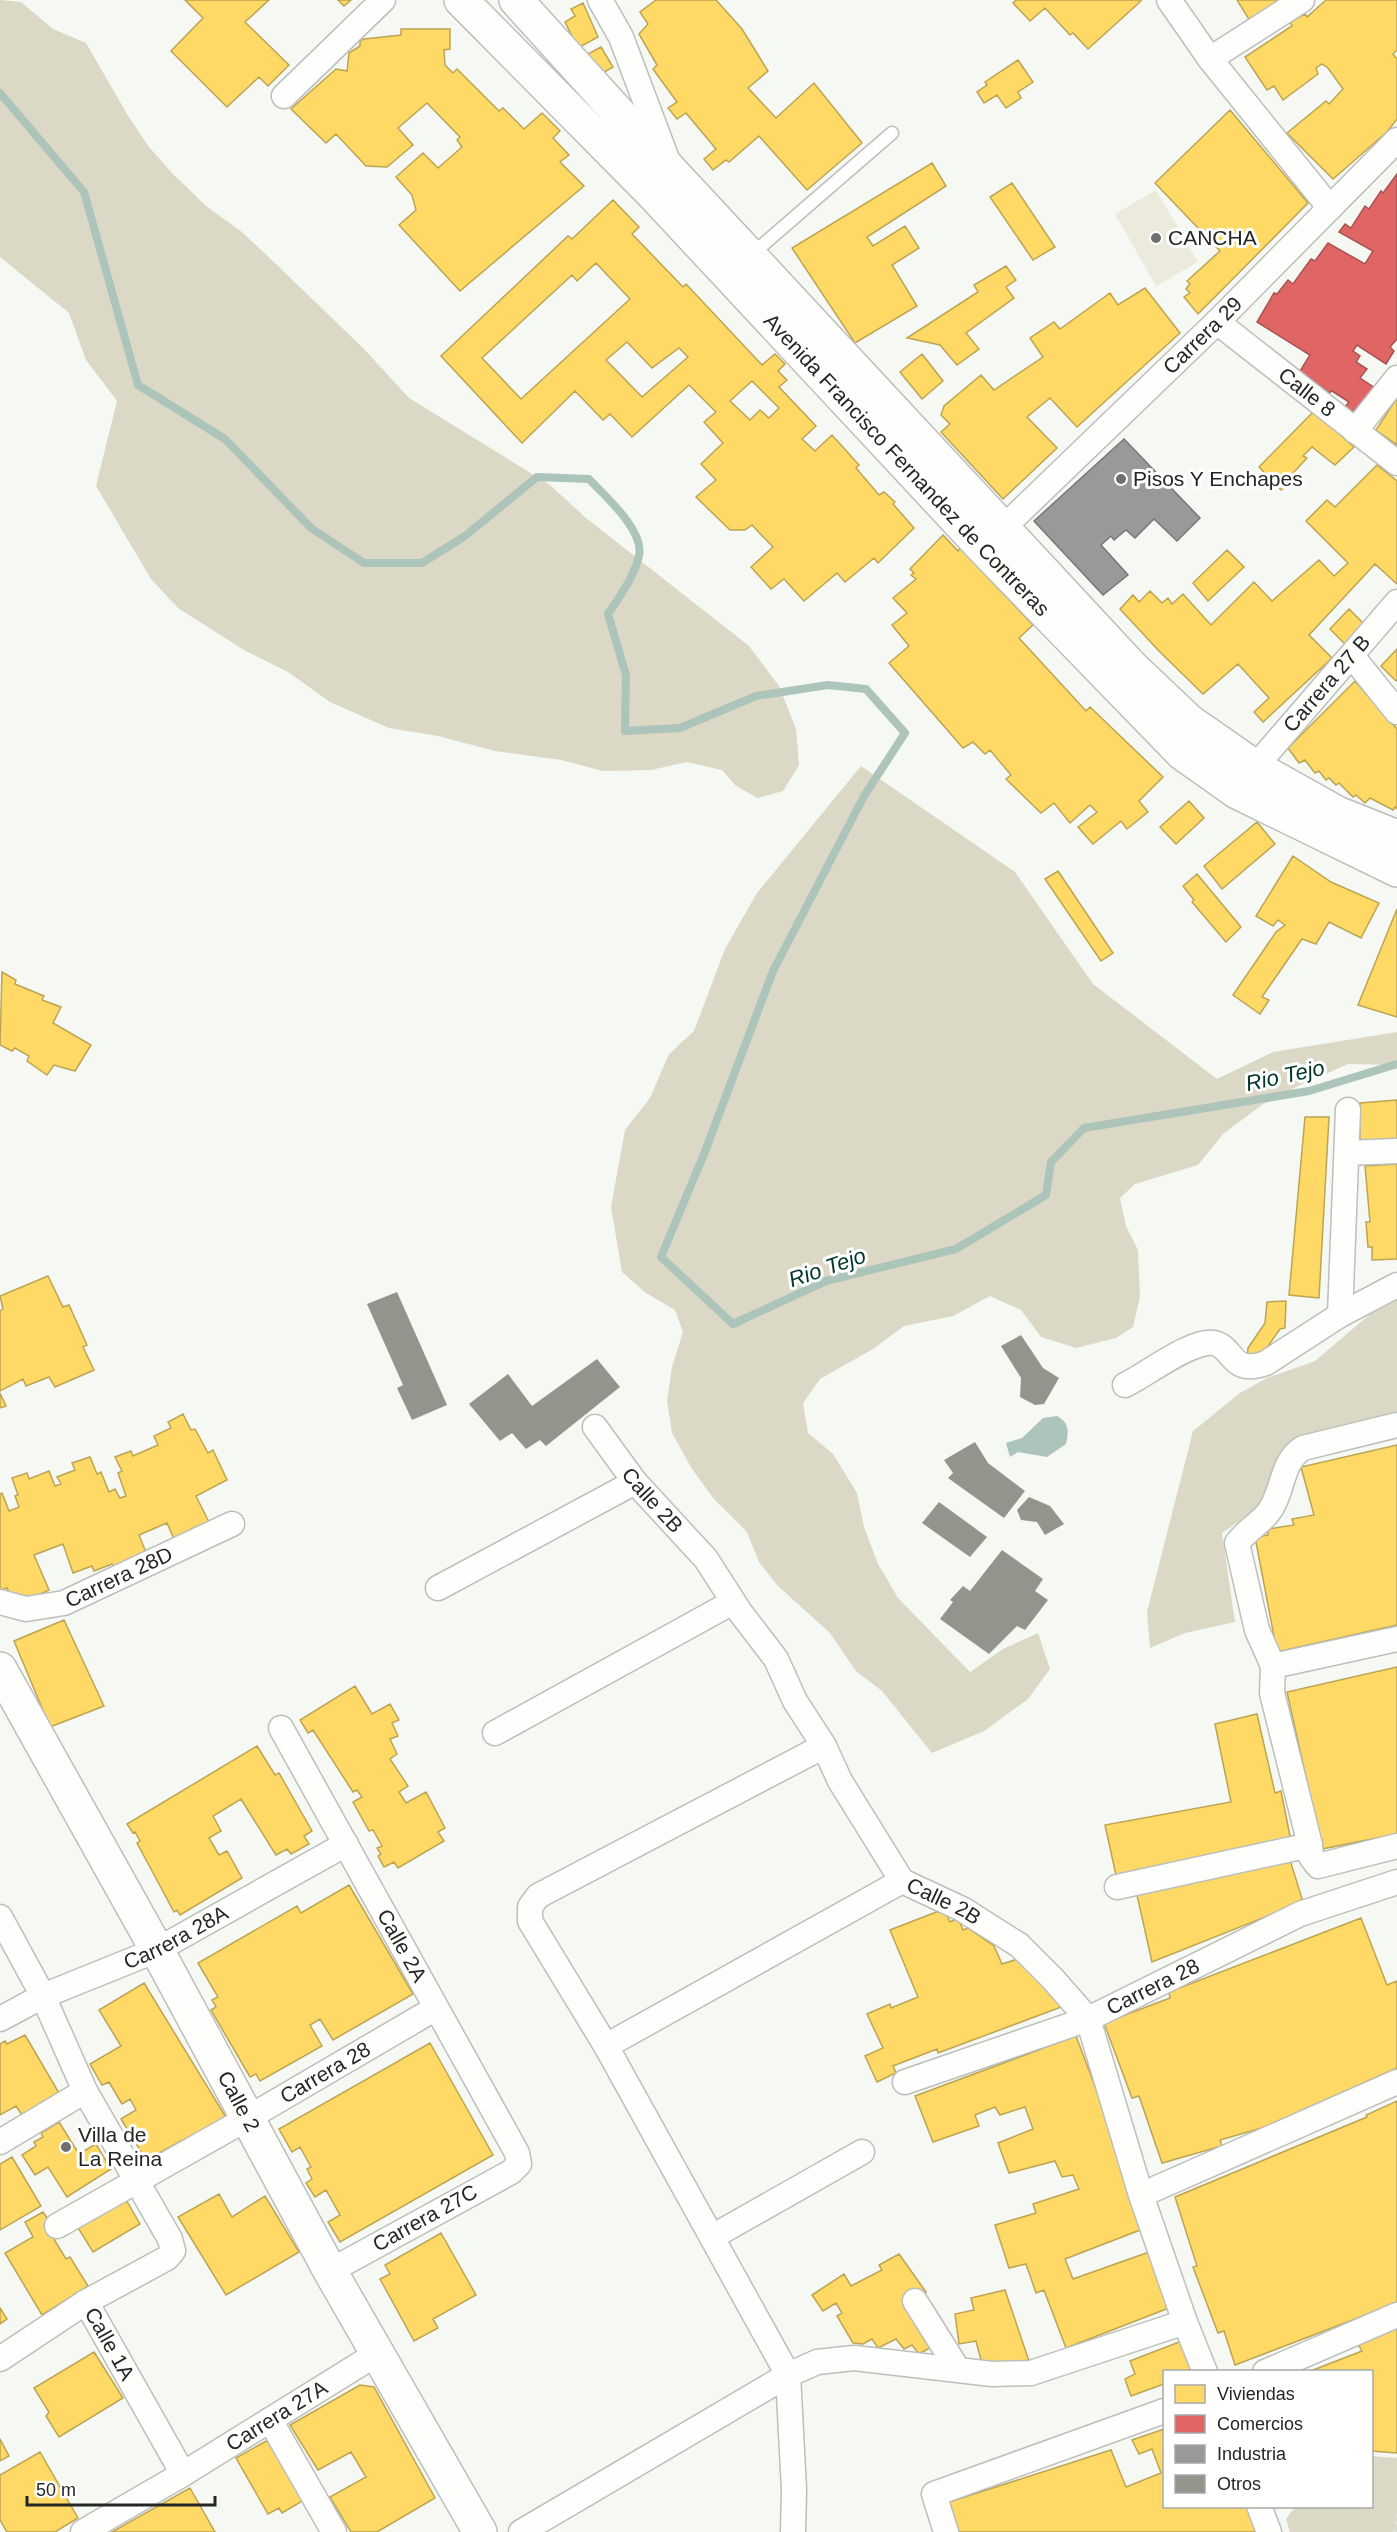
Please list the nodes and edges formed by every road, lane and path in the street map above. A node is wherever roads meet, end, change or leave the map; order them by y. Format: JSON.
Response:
{"nodes":[{"id":1,"x":383,"y":0,"type":"edge"},
{"id":2,"x":461,"y":0,"type":"edge"},
{"id":3,"x":516,"y":0,"type":"edge"},
{"id":4,"x":600,"y":0,"type":"edge"},
{"id":5,"x":1169,"y":0,"type":"edge"},
{"id":6,"x":1302,"y":0,"type":"edge"},
{"id":7,"x":1210,"y":59,"type":"junction"},
{"id":8,"x":284,"y":96,"type":"dead end"},
{"id":9,"x":892,"y":133,"type":"dead end"},
{"id":10,"x":1397,"y":140,"type":"edge"},
{"id":11,"x":672,"y":172,"type":"junction"},
{"id":12,"x":1330,"y":208,"type":"junction"},
{"id":13,"x":750,"y":256,"type":"junction"},
{"id":14,"x":1217,"y":322,"type":"junction"},
{"id":15,"x":1397,"y":378,"type":"edge"},
{"id":16,"x":1355,"y":431,"type":"junction"},
{"id":17,"x":1397,"y":464,"type":"edge"},
{"id":18,"x":1004,"y":527,"type":"junction"},
{"id":19,"x":1397,"y":602,"type":"edge"},
{"id":20,"x":1352,"y":656,"type":"junction"},
{"id":21,"x":1397,"y":712,"type":"edge"},
{"id":22,"x":1256,"y":767,"type":"junction"},
{"id":23,"x":1397,"y":837,"type":"edge"},
{"id":24,"x":1397,"y":870,"type":"edge"},
{"id":25,"x":1348,"y":1110,"type":"dead end"},
{"id":26,"x":1397,"y":1151,"type":"edge"},
{"id":27,"x":1347,"y":1153,"type":"junction"},
{"id":28,"x":1397,"y":1285,"type":"edge"},
{"id":29,"x":1340,"y":1315,"type":"junction"},
{"id":30,"x":1125,"y":1385,"type":"dead end"},
{"id":31,"x":1397,"y":1425,"type":"edge"},
{"id":32,"x":595,"y":1428,"type":"dead end"},
{"id":33,"x":635,"y":1482,"type":"junction"},
{"id":34,"x":232,"y":1524,"type":"dead end"},
{"id":35,"x":438,"y":1588,"type":"dead end"},
{"id":36,"x":0,"y":1602,"type":"edge"},
{"id":37,"x":733,"y":1602,"type":"junction"},
{"id":38,"x":1397,"y":1639,"type":"edge"},
{"id":39,"x":1273,"y":1666,"type":"junction"},
{"id":40,"x":0,"y":1669,"type":"edge"},
{"id":41,"x":281,"y":1728,"type":"dead end"},
{"id":42,"x":495,"y":1734,"type":"dead end"},
{"id":43,"x":824,"y":1746,"type":"junction"},
{"id":44,"x":345,"y":1844,"type":"junction"},
{"id":45,"x":1397,"y":1846,"type":"edge"},
{"id":46,"x":1312,"y":1854,"type":"junction"},
{"id":47,"x":902,"y":1881,"type":"junction"},
{"id":48,"x":1397,"y":1882,"type":"edge"},
{"id":49,"x":1117,"y":1887,"type":"dead end"},
{"id":50,"x":0,"y":1917,"type":"edge"},
{"id":51,"x":157,"y":1950,"type":"junction"},
{"id":52,"x":43,"y":1996,"type":"junction"},
{"id":53,"x":436,"y":2008,"type":"junction"},
{"id":54,"x":0,"y":2019,"type":"edge"},
{"id":55,"x":1088,"y":2019,"type":"junction"},
{"id":56,"x":606,"y":2046,"type":"junction"},
{"id":57,"x":905,"y":2082,"type":"dead end"},
{"id":58,"x":1397,"y":2082,"type":"edge"},
{"id":59,"x":85,"y":2091,"type":"junction"},
{"id":60,"x":248,"y":2118,"type":"junction"},
{"id":61,"x":0,"y":2142,"type":"edge"},
{"id":62,"x":862,"y":2152,"type":"dead end"},
{"id":63,"x":519,"y":2164,"type":"joint"},
{"id":64,"x":136,"y":2180,"type":"junction"},
{"id":65,"x":1142,"y":2195,"type":"junction"},
{"id":66,"x":57,"y":2226,"type":"dead end"},
{"id":67,"x":712,"y":2237,"type":"junction"},
{"id":68,"x":330,"y":2271,"type":"junction"},
{"id":69,"x":915,"y":2301,"type":"dead end"},
{"id":70,"x":86,"y":2302,"type":"junction"},
{"id":71,"x":1397,"y":2315,"type":"edge"},
{"id":72,"x":1185,"y":2322,"type":"junction"},
{"id":73,"x":378,"y":2353,"type":"junction"},
{"id":74,"x":0,"y":2359,"type":"edge"},
{"id":75,"x":957,"y":2368,"type":"junction"},
{"id":76,"x":1204,"y":2370,"type":"edge"},
{"id":77,"x":1270,"y":2370,"type":"edge"},
{"id":78,"x":788,"y":2375,"type":"junction"},
{"id":79,"x":1163,"y":2411,"type":"edge"},
{"id":80,"x":270,"y":2420,"type":"junction"},
{"id":81,"x":183,"y":2474,"type":"junction"},
{"id":82,"x":1259,"y":2508,"type":"edge"},
{"id":83,"x":1397,"y":2514,"type":"edge"},
{"id":84,"x":82,"y":2532,"type":"edge"},
{"id":85,"x":334,"y":2532,"type":"edge"},
{"id":86,"x":480,"y":2532,"type":"edge"},
{"id":87,"x":521,"y":2532,"type":"edge"},
{"id":88,"x":793,"y":2532,"type":"edge"},
{"id":89,"x":946,"y":2532,"type":"edge"},
{"id":90,"x":1269,"y":2532,"type":"edge"},
{"id":91,"x":1394,"y":2532,"type":"edge"}],
"edges":[{"from":1,"to":8,"type":"street"},
{"from":2,"to":24,"type":"main road","name":"Avenida Francisco Fernandez de Contreras"},
{"from":3,"to":11,"type":"main road","name":"Avenida Francisco Fernandez de Contreras"},
{"from":4,"to":11,"type":"street"},
{"from":5,"to":7,"type":"street"},
{"from":6,"to":7,"type":"street"},
{"from":7,"to":12,"type":"street"},
{"from":9,"to":13,"type":"lane"},
{"from":10,"to":12,"type":"street","name":"Carrera 29"},
{"from":11,"to":13,"type":"main road","name":"Avenida Francisco Fernandez de Contreras"},
{"from":12,"to":14,"type":"street","name":"Carrera 29"},
{"from":13,"to":18,"type":"main road","name":"Avenida Francisco Fernandez de Contreras"},
{"from":14,"to":16,"type":"street","name":"Calle 8"},
{"from":14,"to":18,"type":"street","name":"Carrera 29"},
{"from":15,"to":16,"type":"street"},
{"from":16,"to":17,"type":"street","name":"Calle 8"},
{"from":18,"to":22,"type":"main road","name":"Avenida Francisco Fernandez de Contreras"},
{"from":19,"to":20,"type":"street","name":"Carrera 27 B"},
{"from":20,"to":21,"type":"street"},
{"from":20,"to":22,"type":"street","name":"Carrera 27 B"},
{"from":22,"to":23,"type":"main road","name":"Avenida Francisco Fernandez de Contreras"},
{"from":25,"to":27,"type":"street"},
{"from":26,"to":27,"type":"street"},
{"from":27,"to":29,"type":"street"},
{"from":28,"to":29,"type":"street"},
{"from":29,"to":30,"type":"street"},
{"from":31,"to":39,"type":"street"},
{"from":32,"to":33,"type":"street","name":"Calle 2B"},
{"from":33,"to":35,"type":"street"},
{"from":33,"to":37,"type":"street","name":"Calle 2B"},
{"from":34,"to":36,"type":"street","name":"Carrera 28D"},
{"from":37,"to":42,"type":"street"},
{"from":37,"to":43,"type":"street","name":"Calle 2B"},
{"from":38,"to":39,"type":"street"},
{"from":39,"to":46,"type":"street"},
{"from":40,"to":51,"type":"main road","name":"Calle 2"},
{"from":41,"to":44,"type":"street","name":"Calle 2A"},
{"from":43,"to":47,"type":"street","name":"Calle 2B"},
{"from":43,"to":56,"type":"street"},
{"from":44,"to":51,"type":"street","name":"Carrera 28A"},
{"from":44,"to":53,"type":"street","name":"Calle 2A"},
{"from":45,"to":46,"type":"street"},
{"from":46,"to":49,"type":"street"},
{"from":47,"to":55,"type":"street","name":"Calle 2B"},
{"from":47,"to":56,"type":"street"},
{"from":48,"to":55,"type":"street","name":"Carrera 28"},
{"from":50,"to":52,"type":"street","name":"Calle 1A"},
{"from":51,"to":52,"type":"street","name":"Carrera 28A"},
{"from":51,"to":60,"type":"main road","name":"Calle 2"},
{"from":52,"to":54,"type":"street","name":"Carrera 28A"},
{"from":52,"to":59,"type":"street","name":"Calle 1A"},
{"from":53,"to":60,"type":"street","name":"Carrera 28"},
{"from":53,"to":63,"type":"street","name":"Calle 2A"},
{"from":55,"to":57,"type":"street","name":"Carrera 28"},
{"from":55,"to":65,"type":"street","name":"Calle 2B"},
{"from":56,"to":67,"type":"street"},
{"from":58,"to":65,"type":"street"},
{"from":59,"to":61,"type":"street"},
{"from":59,"to":64,"type":"street","name":"Calle 1A"},
{"from":60,"to":64,"type":"street","name":"Carrera 28"},
{"from":60,"to":68,"type":"main road","name":"Calle 2"},
{"from":62,"to":67,"type":"street"},
{"from":63,"to":68,"type":"street","name":"Carrera 27C"},
{"from":64,"to":66,"type":"street","name":"Carrera 28"},
{"from":64,"to":70,"type":"street","name":"Calle 1A"},
{"from":65,"to":72,"type":"street","name":"Calle 2B"},
{"from":67,"to":78,"type":"street"},
{"from":68,"to":73,"type":"main road","name":"Calle 2"},
{"from":69,"to":75,"type":"street"},
{"from":70,"to":74,"type":"street"},
{"from":70,"to":81,"type":"street","name":"Calle 1A"},
{"from":71,"to":77,"type":"street"},
{"from":72,"to":75,"type":"street"},
{"from":72,"to":76,"type":"street","name":"Calle 2B"},
{"from":73,"to":80,"type":"street","name":"Carrera 27A"},
{"from":73,"to":86,"type":"main road","name":"Calle 2"},
{"from":75,"to":78,"type":"street"},
{"from":78,"to":87,"type":"street"},
{"from":78,"to":88,"type":"street"},
{"from":79,"to":89,"type":"street"},
{"from":80,"to":81,"type":"street","name":"Carrera 27A"},
{"from":80,"to":85,"type":"street"},
{"from":81,"to":84,"type":"street","name":"Carrera 27A"},
{"from":82,"to":90,"type":"street"},
{"from":83,"to":91,"type":"path"}]}
